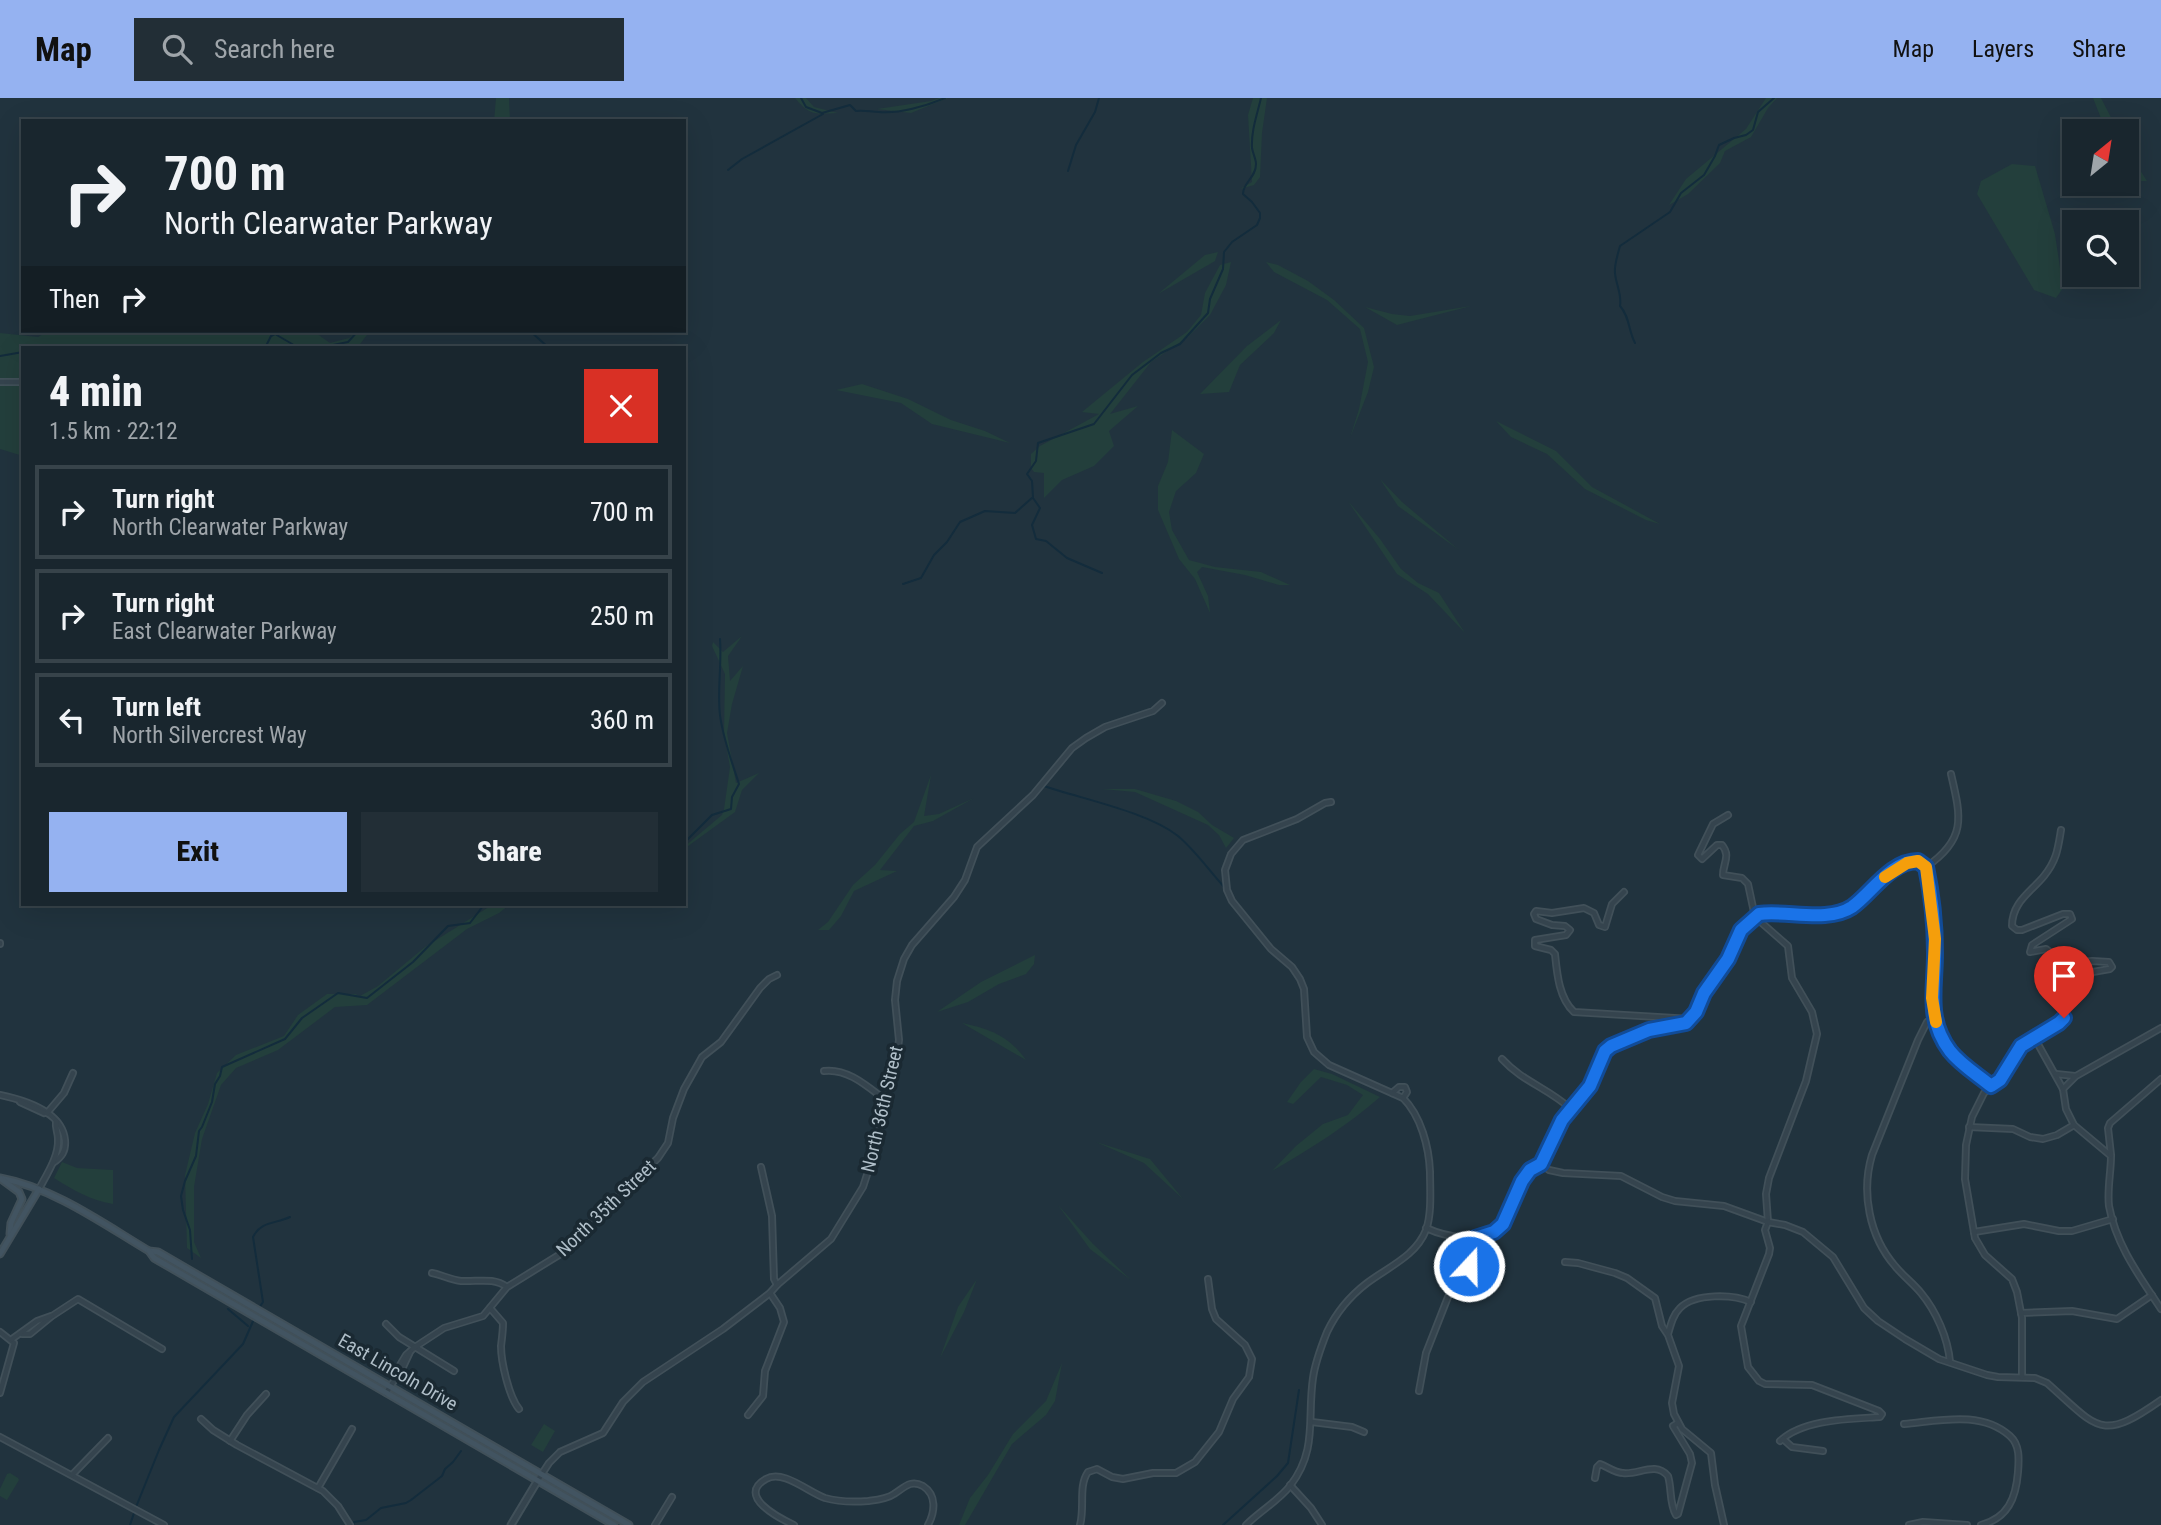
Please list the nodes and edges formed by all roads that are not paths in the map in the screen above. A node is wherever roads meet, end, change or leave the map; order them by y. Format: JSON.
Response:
{"nodes":[{"id":1,"x":0,"y":382,"type":"edge"},
{"id":2,"x":21,"y":382,"type":"edge"},
{"id":3,"x":1162,"y":703,"type":"dead end"},
{"id":4,"x":1951,"y":774,"type":"dead end"},
{"id":5,"x":1331,"y":802,"type":"dead end"},
{"id":6,"x":1728,"y":816,"type":"dead end"},
{"id":7,"x":2061,"y":830,"type":"dead end"},
{"id":8,"x":1926,"y":867,"type":"junction"},
{"id":9,"x":1624,"y":892,"type":"dead end"},
{"id":10,"x":1755,"y":917,"type":"junction"},
{"id":11,"x":777,"y":975,"type":"dead end"},
{"id":12,"x":1934,"y":1016,"type":"junction"},
{"id":13,"x":1690,"y":1019,"type":"junction"},
{"id":14,"x":2161,"y":1028,"type":"edge"},
{"id":15,"x":2034,"y":1037,"type":"junction"},
{"id":16,"x":1502,"y":1059,"type":"dead end"},
{"id":17,"x":824,"y":1071,"type":"dead end"},
{"id":18,"x":74,"y":1073,"type":"dead end"},
{"id":19,"x":2056,"y":1074,"type":"junction"},
{"id":20,"x":2076,"y":1076,"type":"junction"},
{"id":21,"x":2161,"y":1079,"type":"edge"},
{"id":22,"x":1991,"y":1086,"type":"junction"},
{"id":23,"x":2063,"y":1089,"type":"junction"},
{"id":24,"x":1392,"y":1093,"type":"junction"},
{"id":25,"x":0,"y":1096,"type":"edge"},
{"id":26,"x":1403,"y":1098,"type":"junction"},
{"id":27,"x":884,"y":1099,"type":"junction"},
{"id":28,"x":1571,"y":1109,"type":"junction"},
{"id":29,"x":47,"y":1113,"type":"junction"},
{"id":30,"x":56,"y":1121,"type":"junction"},
{"id":31,"x":2074,"y":1125,"type":"junction"},
{"id":32,"x":1969,"y":1127,"type":"junction"},
{"id":33,"x":64,"y":1134,"type":"junction"},
{"id":34,"x":58,"y":1135,"type":"junction"},
{"id":35,"x":2111,"y":1156,"type":"junction"},
{"id":36,"x":53,"y":1163,"type":"junction"},
{"id":37,"x":1541,"y":1164,"type":"junction"},
{"id":38,"x":761,"y":1167,"type":"dead end"},
{"id":39,"x":0,"y":1178,"type":"edge"},
{"id":40,"x":38,"y":1189,"type":"junction"},
{"id":41,"x":2112,"y":1219,"type":"junction"},
{"id":42,"x":1768,"y":1222,"type":"junction"},
{"id":43,"x":1426,"y":1228,"type":"junction"},
{"id":44,"x":1973,"y":1231,"type":"junction"},
{"id":45,"x":10,"y":1237,"type":"junction"},
{"id":46,"x":1475,"y":1238,"type":"junction"},
{"id":47,"x":149,"y":1251,"type":"junction"},
{"id":48,"x":0,"y":1254,"type":"edge"},
{"id":49,"x":1565,"y":1262,"type":"dead end"},
{"id":50,"x":432,"y":1273,"type":"dead end"},
{"id":51,"x":1208,"y":1279,"type":"dead end"},
{"id":52,"x":777,"y":1285,"type":"junction"},
{"id":53,"x":507,"y":1287,"type":"junction"},
{"id":54,"x":770,"y":1293,"type":"junction"},
{"id":55,"x":2152,"y":1295,"type":"junction"},
{"id":56,"x":1751,"y":1302,"type":"junction"},
{"id":57,"x":250,"y":1305,"type":"junction"},
{"id":58,"x":490,"y":1308,"type":"junction"},
{"id":59,"x":2161,"y":1309,"type":"edge"},
{"id":60,"x":246,"y":1312,"type":"junction"},
{"id":61,"x":2021,"y":1312,"type":"junction"},
{"id":62,"x":386,"y":1324,"type":"dead end"},
{"id":63,"x":0,"y":1332,"type":"edge"},
{"id":64,"x":1668,"y":1335,"type":"junction"},
{"id":65,"x":12,"y":1339,"type":"junction"},
{"id":66,"x":415,"y":1347,"type":"junction"},
{"id":67,"x":162,"y":1349,"type":"dead end"},
{"id":68,"x":1950,"y":1362,"type":"junction"},
{"id":69,"x":454,"y":1371,"type":"dead end"},
{"id":70,"x":2022,"y":1377,"type":"junction"},
{"id":71,"x":390,"y":1386,"type":"junction"},
{"id":72,"x":1419,"y":1391,"type":"dead end"},
{"id":73,"x":0,"y":1393,"type":"edge"},
{"id":74,"x":386,"y":1393,"type":"junction"},
{"id":75,"x":266,"y":1394,"type":"dead end"},
{"id":76,"x":2161,"y":1400,"type":"edge"},
{"id":77,"x":519,"y":1409,"type":"dead end"},
{"id":78,"x":748,"y":1415,"type":"dead end"},
{"id":79,"x":201,"y":1419,"type":"dead end"},
{"id":80,"x":1312,"y":1422,"type":"junction"},
{"id":81,"x":1678,"y":1423,"type":"junction"},
{"id":82,"x":1904,"y":1424,"type":"dead end"},
{"id":83,"x":352,"y":1429,"type":"dead end"},
{"id":84,"x":1364,"y":1432,"type":"dead end"},
{"id":85,"x":0,"y":1437,"type":"edge"},
{"id":86,"x":108,"y":1438,"type":"dead end"},
{"id":87,"x":230,"y":1441,"type":"junction"},
{"id":88,"x":1823,"y":1451,"type":"dead end"},
{"id":89,"x":542,"y":1474,"type":"junction"},
{"id":90,"x":72,"y":1475,"type":"junction"},
{"id":91,"x":1595,"y":1478,"type":"dead end"},
{"id":92,"x":538,"y":1480,"type":"junction"},
{"id":93,"x":1290,"y":1485,"type":"junction"},
{"id":94,"x":318,"y":1488,"type":"junction"},
{"id":95,"x":672,"y":1497,"type":"dead end"},
{"id":96,"x":164,"y":1525,"type":"edge"},
{"id":97,"x":351,"y":1525,"type":"edge"},
{"id":98,"x":511,"y":1525,"type":"edge"},
{"id":99,"x":614,"y":1525,"type":"edge"},
{"id":100,"x":629,"y":1525,"type":"edge"},
{"id":101,"x":655,"y":1525,"type":"edge"},
{"id":102,"x":794,"y":1525,"type":"edge"},
{"id":103,"x":928,"y":1525,"type":"edge"},
{"id":104,"x":1080,"y":1525,"type":"edge"},
{"id":105,"x":1246,"y":1525,"type":"edge"},
{"id":106,"x":1322,"y":1525,"type":"edge"},
{"id":107,"x":1724,"y":1525,"type":"edge"},
{"id":108,"x":1909,"y":1525,"type":"edge"},
{"id":109,"x":1954,"y":1525,"type":"edge"},
{"id":110,"x":1967,"y":1525,"type":"edge"},
{"id":111,"x":1981,"y":1525,"type":"edge"}],
"edges":[{"from":1,"to":2,"type":"street"},
{"from":3,"to":27,"type":"street","name":"North 36th Street"},
{"from":4,"to":8,"type":"street"},
{"from":5,"to":24,"type":"street"},
{"from":6,"to":10,"type":"street"},
{"from":7,"to":15,"type":"street"},
{"from":8,"to":10,"type":"street"},
{"from":8,"to":12,"type":"street"},
{"from":9,"to":13,"type":"street"},
{"from":10,"to":13,"type":"street"},
{"from":10,"to":42,"type":"street"},
{"from":11,"to":53,"type":"street","name":"North 35th Street"},
{"from":12,"to":22,"type":"street"},
{"from":12,"to":68,"type":"street"},
{"from":13,"to":28,"type":"street"},
{"from":14,"to":20,"type":"street"},
{"from":15,"to":19,"type":"street"},
{"from":15,"to":22,"type":"street"},
{"from":16,"to":28,"type":"street"},
{"from":17,"to":27,"type":"street"},
{"from":18,"to":29,"type":"street"},
{"from":19,"to":20,"type":"street"},
{"from":19,"to":23,"type":"street"},
{"from":20,"to":23,"type":"street"},
{"from":21,"to":35,"type":"street"},
{"from":22,"to":32,"type":"street"},
{"from":23,"to":31,"type":"street"},
{"from":24,"to":26,"type":"street"},
{"from":24,"to":26,"type":"street"},
{"from":25,"to":29,"type":"street"},
{"from":26,"to":43,"type":"street"},
{"from":27,"to":52,"type":"street","name":"North 36th Street"},
{"from":28,"to":37,"type":"street"},
{"from":29,"to":30,"type":"street"},
{"from":30,"to":33,"type":"street"},
{"from":30,"to":34,"type":"street"},
{"from":31,"to":32,"type":"street"},
{"from":31,"to":35,"type":"street"},
{"from":32,"to":44,"type":"street"},
{"from":33,"to":34,"type":"street"},
{"from":33,"to":36,"type":"street"},
{"from":34,"to":36,"type":"street"},
{"from":35,"to":41,"type":"street"},
{"from":36,"to":40,"type":"street"},
{"from":37,"to":42,"type":"street"},
{"from":37,"to":46,"type":"street"},
{"from":38,"to":52,"type":"street"},
{"from":39,"to":40,"type":"main road","name":"East Lincoln Drive"},
{"from":39,"to":45,"type":"main road"},
{"from":40,"to":45,"type":"main road"},
{"from":40,"to":47,"type":"main road","name":"East Lincoln Drive"},
{"from":41,"to":44,"type":"street"},
{"from":41,"to":55,"type":"street"},
{"from":42,"to":56,"type":"street"},
{"from":42,"to":68,"type":"street"},
{"from":43,"to":46,"type":"street"},
{"from":43,"to":80,"type":"street"},
{"from":44,"to":61,"type":"street"},
{"from":45,"to":48,"type":"main road"},
{"from":46,"to":72,"type":"street"},
{"from":47,"to":57,"type":"main road","name":"East Lincoln Drive"},
{"from":47,"to":60,"type":"main road","name":"East Lincoln Drive"},
{"from":49,"to":64,"type":"street"},
{"from":50,"to":53,"type":"street"},
{"from":51,"to":104,"type":"street"},
{"from":52,"to":54,"type":"street","name":"North 36th Street"},
{"from":53,"to":58,"type":"street","name":"North 35th Street"},
{"from":54,"to":78,"type":"street"},
{"from":54,"to":89,"type":"street","name":"North 36th Street"},
{"from":55,"to":59,"type":"street"},
{"from":55,"to":61,"type":"street"},
{"from":56,"to":64,"type":"street"},
{"from":56,"to":88,"type":"street"},
{"from":57,"to":60,"type":"main road"},
{"from":57,"to":71,"type":"main road","name":"East Lincoln Drive"},
{"from":58,"to":66,"type":"street","name":"North 35th Street"},
{"from":58,"to":77,"type":"street"},
{"from":60,"to":74,"type":"main road","name":"East Lincoln Drive"},
{"from":61,"to":70,"type":"street"},
{"from":62,"to":66,"type":"street"},
{"from":63,"to":65,"type":"street"},
{"from":64,"to":81,"type":"street"},
{"from":65,"to":67,"type":"street"},
{"from":65,"to":73,"type":"street"},
{"from":66,"to":69,"type":"street"},
{"from":66,"to":71,"type":"street","name":"North 35th Street"},
{"from":68,"to":70,"type":"street"},
{"from":70,"to":76,"type":"street"},
{"from":71,"to":74,"type":"street","name":"North 35th Street"},
{"from":71,"to":89,"type":"main road","name":"East Lincoln Drive"},
{"from":74,"to":92,"type":"main road","name":"East Lincoln Drive"},
{"from":75,"to":87,"type":"street"},
{"from":79,"to":87,"type":"street"},
{"from":80,"to":84,"type":"street"},
{"from":80,"to":93,"type":"street"},
{"from":81,"to":91,"type":"street"},
{"from":81,"to":107,"type":"street"},
{"from":82,"to":111,"type":"street"},
{"from":83,"to":94,"type":"street"},
{"from":85,"to":90,"type":"street"},
{"from":86,"to":90,"type":"street"},
{"from":87,"to":94,"type":"street"},
{"from":89,"to":92,"type":"street","name":"North 36th Street"},
{"from":89,"to":100,"type":"main road","name":"East Lincoln Drive"},
{"from":90,"to":96,"type":"street"},
{"from":92,"to":98,"type":"street"},
{"from":92,"to":99,"type":"main road","name":"East Lincoln Drive"},
{"from":93,"to":105,"type":"street"},
{"from":93,"to":106,"type":"street"},
{"from":94,"to":97,"type":"street"},
{"from":95,"to":101,"type":"street"},
{"from":102,"to":103,"type":"street"},
{"from":108,"to":109,"type":"street"},
{"from":109,"to":110,"type":"street"}]}
